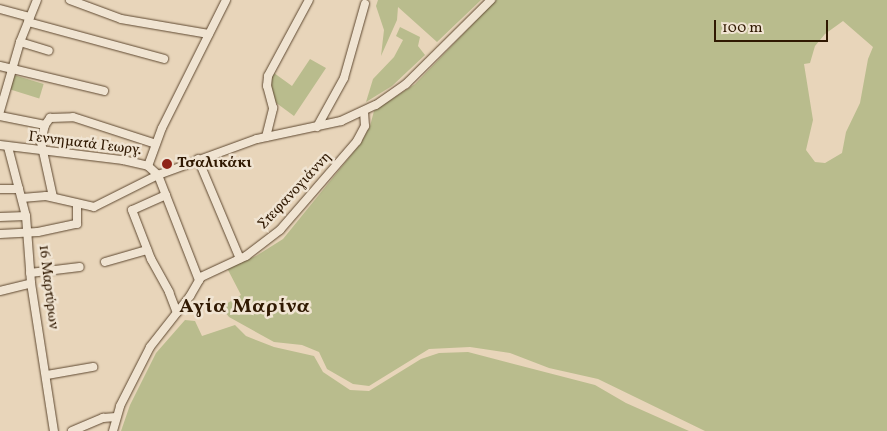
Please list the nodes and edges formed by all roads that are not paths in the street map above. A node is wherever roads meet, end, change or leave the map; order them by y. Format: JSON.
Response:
{"nodes":[{"id":1,"x":37,"y":0,"type":"edge"},
{"id":2,"x":70,"y":0,"type":"edge"},
{"id":3,"x":226,"y":0,"type":"edge"},
{"id":4,"x":309,"y":0,"type":"edge"},
{"id":5,"x":491,"y":0,"type":"edge"},
{"id":6,"x":365,"y":4,"type":"dead end"},
{"id":7,"x":0,"y":9,"type":"edge"},
{"id":8,"x":29,"y":19,"type":"junction"},
{"id":9,"x":209,"y":34,"type":"junction"},
{"id":10,"x":20,"y":42,"type":"junction"},
{"id":11,"x":48,"y":51,"type":"dead end"},
{"id":12,"x":164,"y":59,"type":"dead end"},
{"id":13,"x":0,"y":66,"type":"edge"},
{"id":14,"x":11,"y":70,"type":"junction"},
{"id":15,"x":104,"y":91,"type":"dead end"},
{"id":16,"x":1,"y":99,"type":"edge"},
{"id":17,"x":0,"y":111,"type":"edge"},
{"id":18,"x":364,"y":112,"type":"junction"},
{"id":19,"x":0,"y":116,"type":"edge"},
{"id":20,"x":46,"y":122,"type":"junction"},
{"id":21,"x":317,"y":127,"type":"junction"},
{"id":22,"x":266,"y":138,"type":"junction"},
{"id":23,"x":156,"y":144,"type":"junction"},
{"id":24,"x":0,"y":145,"type":"edge"},
{"id":25,"x":8,"y":148,"type":"junction"},
{"id":26,"x":42,"y":152,"type":"junction"},
{"id":27,"x":198,"y":159,"type":"junction"},
{"id":28,"x":148,"y":166,"type":"junction"},
{"id":29,"x":158,"y":174,"type":"junction"},
{"id":30,"x":0,"y":188,"type":"edge"},
{"id":31,"x":19,"y":189,"type":"junction"},
{"id":32,"x":166,"y":195,"type":"junction"},
{"id":33,"x":53,"y":197,"type":"junction"},
{"id":34,"x":22,"y":198,"type":"junction"},
{"id":35,"x":77,"y":204,"type":"junction"},
{"id":36,"x":26,"y":216,"type":"junction"},
{"id":37,"x":0,"y":217,"type":"edge"},
{"id":38,"x":28,"y":233,"type":"junction"},
{"id":39,"x":0,"y":234,"type":"edge"},
{"id":40,"x":147,"y":250,"type":"junction"},
{"id":41,"x":240,"y":259,"type":"junction"},
{"id":42,"x":105,"y":262,"type":"dead end"},
{"id":43,"x":80,"y":267,"type":"dead end"},
{"id":44,"x":30,"y":273,"type":"junction"},
{"id":45,"x":198,"y":280,"type":"junction"},
{"id":46,"x":31,"y":283,"type":"junction"},
{"id":47,"x":0,"y":291,"type":"edge"},
{"id":48,"x":177,"y":313,"type":"junction"},
{"id":49,"x":93,"y":367,"type":"dead end"},
{"id":50,"x":47,"y":375,"type":"junction"},
{"id":51,"x":116,"y":417,"type":"junction"},
{"id":52,"x":54,"y":431,"type":"edge"},
{"id":53,"x":72,"y":431,"type":"edge"},
{"id":54,"x":113,"y":431,"type":"edge"}],
"edges":[{"from":1,"to":8,"type":"street"},
{"from":2,"to":9,"type":"street"},
{"from":3,"to":9,"type":"street"},
{"from":4,"to":22,"type":"street"},
{"from":5,"to":18,"type":"street"},
{"from":6,"to":21,"type":"street"},
{"from":7,"to":8,"type":"street"},
{"from":8,"to":10,"type":"street"},
{"from":8,"to":12,"type":"street"},
{"from":9,"to":23,"type":"street"},
{"from":10,"to":11,"type":"street"},
{"from":10,"to":14,"type":"street"},
{"from":13,"to":14,"type":"street"},
{"from":14,"to":15,"type":"street"},
{"from":14,"to":16,"type":"street"},
{"from":16,"to":17,"type":"street"},
{"from":18,"to":21,"type":"street"},
{"from":18,"to":41,"type":"street","name":"Στεφανογιάννη"},
{"from":19,"to":20,"type":"street"},
{"from":20,"to":23,"type":"street"},
{"from":20,"to":26,"type":"street"},
{"from":21,"to":22,"type":"street"},
{"from":22,"to":27,"type":"street"},
{"from":23,"to":28,"type":"street"},
{"from":24,"to":25,"type":"street","name":"Γεννηματά Γεωργ."},
{"from":25,"to":26,"type":"street","name":"Γεννηματά Γεωργ."},
{"from":25,"to":31,"type":"street","name":"16 Μαρτύρων"},
{"from":26,"to":28,"type":"street","name":"Γεννηματά Γεωργ."},
{"from":26,"to":33,"type":"street"},
{"from":27,"to":29,"type":"street"},
{"from":27,"to":41,"type":"street"},
{"from":28,"to":29,"type":"street","name":"Γεννηματά Γεωργ."},
{"from":29,"to":32,"type":"street"},
{"from":29,"to":35,"type":"street"},
{"from":30,"to":31,"type":"street"},
{"from":31,"to":34,"type":"street","name":"16 Μαρτύρων"},
{"from":32,"to":40,"type":"street"},
{"from":32,"to":45,"type":"street"},
{"from":33,"to":34,"type":"street"},
{"from":33,"to":35,"type":"street"},
{"from":34,"to":36,"type":"street","name":"16 Μαρτύρων"},
{"from":35,"to":38,"type":"street"},
{"from":36,"to":37,"type":"street"},
{"from":36,"to":38,"type":"street","name":"16 Μαρτύρων"},
{"from":38,"to":39,"type":"street"},
{"from":38,"to":44,"type":"street","name":"16 Μαρτύρων"},
{"from":40,"to":42,"type":"street"},
{"from":40,"to":48,"type":"street"},
{"from":41,"to":45,"type":"street","name":"Στεφανογιάννη"},
{"from":43,"to":44,"type":"street"},
{"from":44,"to":46,"type":"street","name":"16 Μαρτύρων"},
{"from":45,"to":48,"type":"street","name":"Στεφανογιάννη"},
{"from":46,"to":47,"type":"street"},
{"from":46,"to":50,"type":"street","name":"16 Μαρτύρων"},
{"from":48,"to":51,"type":"street","name":"Στεφανογιάννη"},
{"from":49,"to":50,"type":"street"},
{"from":50,"to":52,"type":"street","name":"16 Μαρτύρων"},
{"from":51,"to":53,"type":"street"},
{"from":51,"to":54,"type":"street","name":"Στεφανογιάννη"}]}
